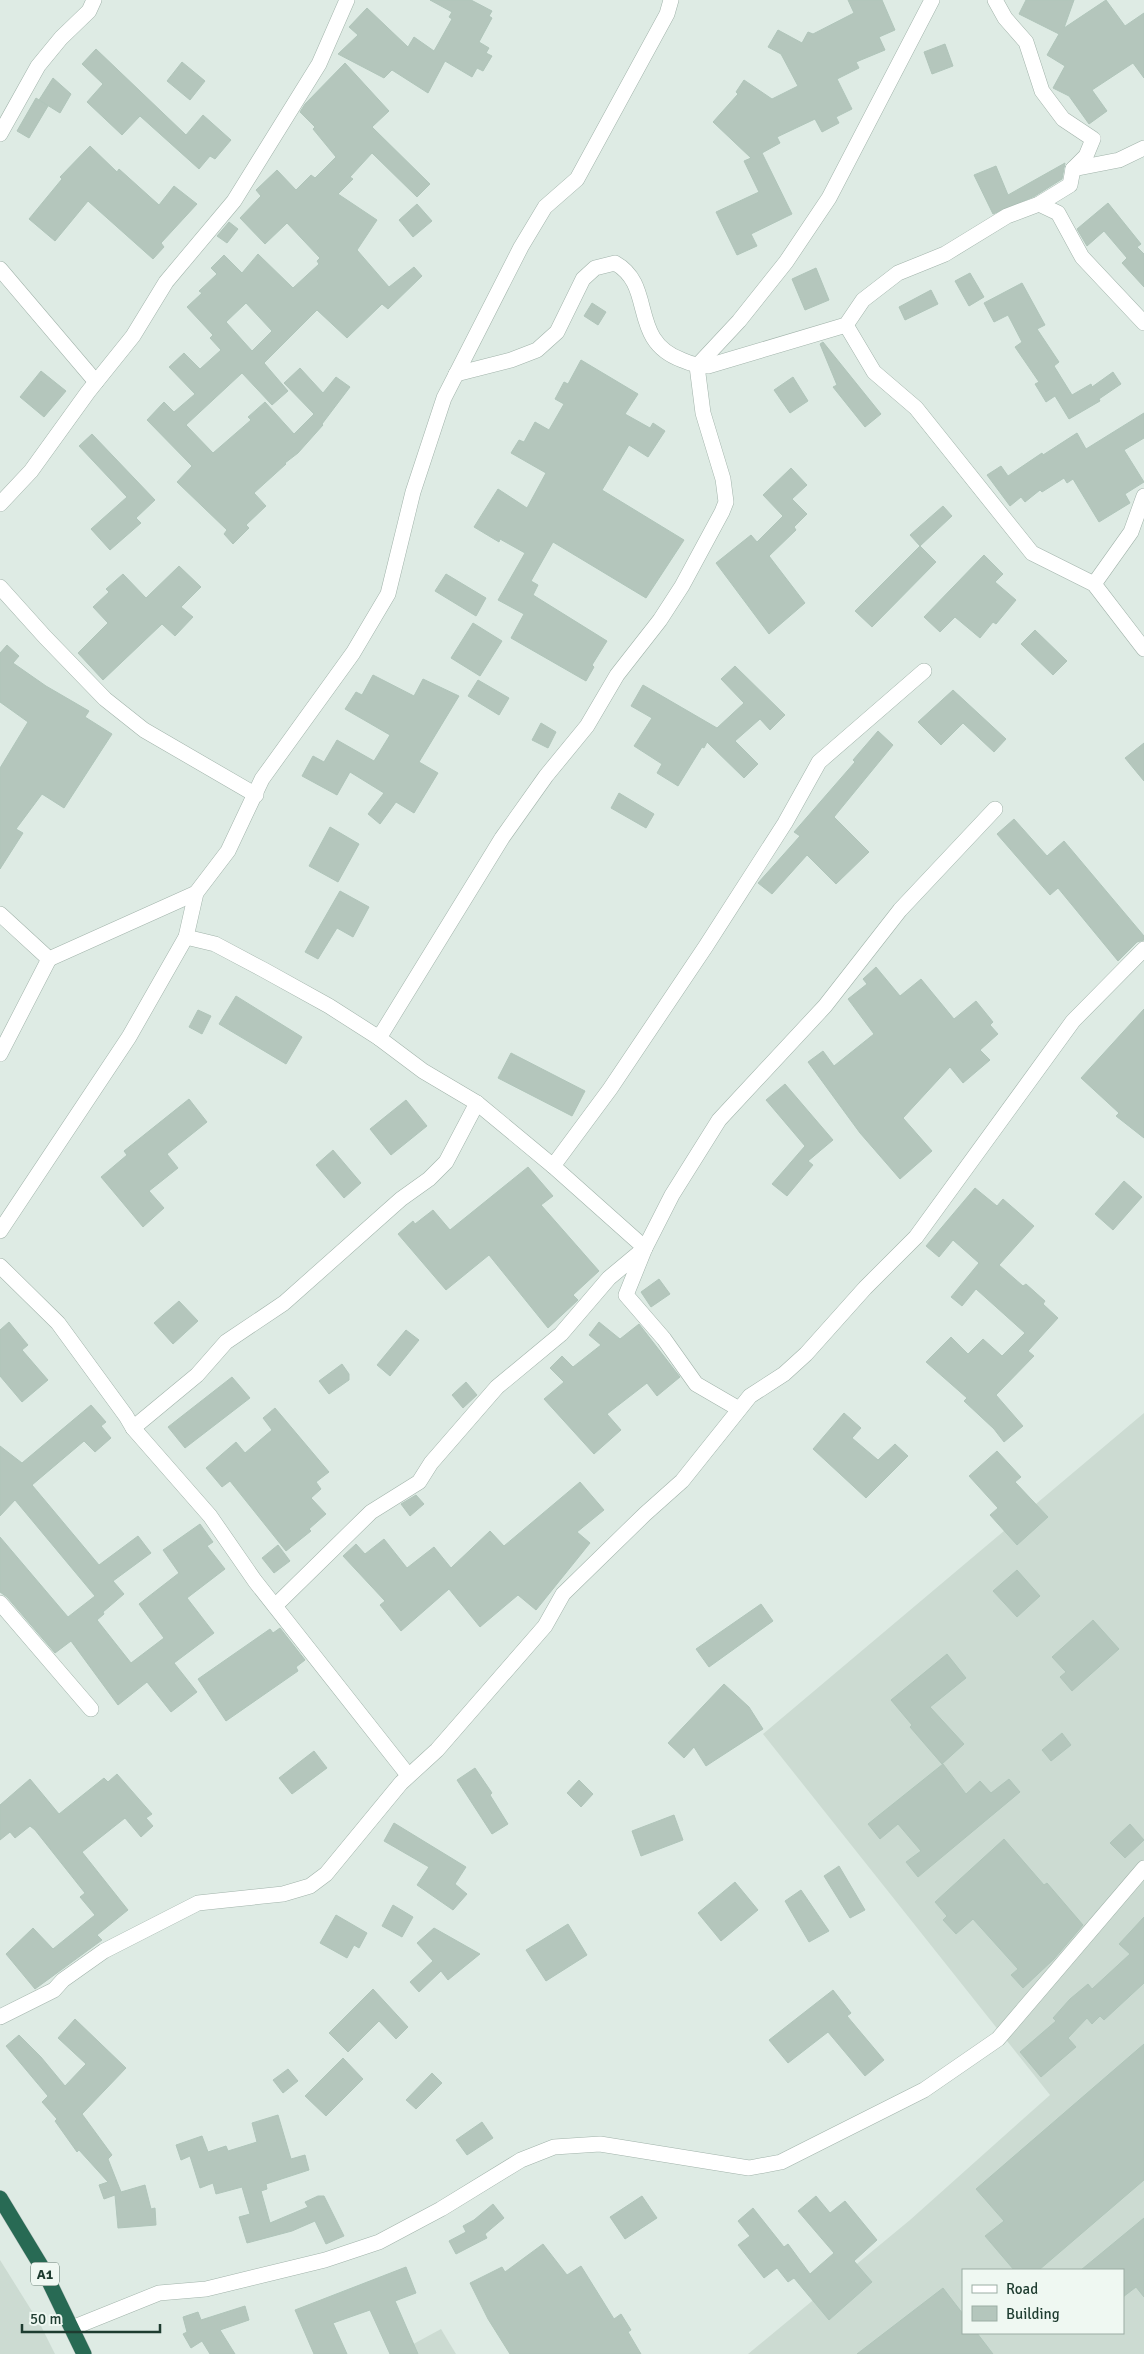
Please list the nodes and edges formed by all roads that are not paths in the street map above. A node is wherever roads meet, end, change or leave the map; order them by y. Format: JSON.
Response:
{"nodes":[{"id":1,"x":94,"y":0,"type":"edge"},
{"id":2,"x":347,"y":0,"type":"edge"},
{"id":3,"x":671,"y":0,"type":"edge"},
{"id":4,"x":932,"y":0,"type":"edge"},
{"id":5,"x":995,"y":0,"type":"edge"},
{"id":6,"x":0,"y":134,"type":"edge"},
{"id":7,"x":1144,"y":148,"type":"edge"},
{"id":8,"x":1073,"y":169,"type":"junction"},
{"id":9,"x":1039,"y":204,"type":"junction"},
{"id":10,"x":0,"y":269,"type":"edge"},
{"id":11,"x":1144,"y":323,"type":"edge"},
{"id":12,"x":846,"y":326,"type":"junction"},
{"id":13,"x":698,"y":366,"type":"junction"},
{"id":14,"x":456,"y":374,"type":"junction"},
{"id":15,"x":96,"y":382,"type":"junction"},
{"id":16,"x":1144,"y":496,"type":"edge"},
{"id":17,"x":0,"y":504,"type":"edge"},
{"id":18,"x":1094,"y":584,"type":"junction"},
{"id":19,"x":0,"y":586,"type":"edge"},
{"id":20,"x":1144,"y":648,"type":"edge"},
{"id":21,"x":924,"y":671,"type":"dead end"},
{"id":22,"x":256,"y":795,"type":"junction"},
{"id":23,"x":995,"y":809,"type":"dead end"},
{"id":24,"x":196,"y":893,"type":"junction"},
{"id":25,"x":0,"y":914,"type":"edge"},
{"id":26,"x":186,"y":936,"type":"junction"},
{"id":27,"x":1144,"y":948,"type":"edge"},
{"id":28,"x":49,"y":959,"type":"junction"},
{"id":29,"x":378,"y":1038,"type":"junction"},
{"id":30,"x":0,"y":1054,"type":"edge"},
{"id":31,"x":477,"y":1103,"type":"junction"},
{"id":32,"x":553,"y":1166,"type":"junction"},
{"id":33,"x":0,"y":1231,"type":"edge"},
{"id":34,"x":644,"y":1248,"type":"junction"},
{"id":35,"x":0,"y":1266,"type":"edge"},
{"id":36,"x":739,"y":1409,"type":"junction"},
{"id":37,"x":133,"y":1428,"type":"junction"},
{"id":38,"x":0,"y":1603,"type":"edge"},
{"id":39,"x":275,"y":1606,"type":"junction"},
{"id":40,"x":91,"y":1709,"type":"dead end"},
{"id":41,"x":408,"y":1775,"type":"junction"},
{"id":42,"x":1144,"y":1868,"type":"edge"},
{"id":43,"x":2,"y":2012,"type":"edge"},
{"id":44,"x":0,"y":2198,"type":"edge"},
{"id":45,"x":72,"y":2328,"type":"junction"},
{"id":46,"x":84,"y":2354,"type":"edge"}],
"edges":[{"from":1,"to":6,"type":"street"},
{"from":2,"to":15,"type":"street"},
{"from":3,"to":14,"type":"street"},
{"from":4,"to":13,"type":"street"},
{"from":5,"to":8,"type":"street"},
{"from":7,"to":8,"type":"street"},
{"from":8,"to":9,"type":"street"},
{"from":9,"to":11,"type":"street"},
{"from":9,"to":12,"type":"street"},
{"from":10,"to":15,"type":"street"},
{"from":12,"to":13,"type":"street"},
{"from":12,"to":18,"type":"street"},
{"from":13,"to":14,"type":"street"},
{"from":13,"to":29,"type":"street"},
{"from":14,"to":22,"type":"street"},
{"from":15,"to":17,"type":"street"},
{"from":16,"to":18,"type":"street"},
{"from":18,"to":20,"type":"street"},
{"from":19,"to":22,"type":"street"},
{"from":21,"to":32,"type":"street"},
{"from":22,"to":24,"type":"street"},
{"from":23,"to":34,"type":"street"},
{"from":24,"to":26,"type":"street"},
{"from":24,"to":28,"type":"street"},
{"from":25,"to":28,"type":"street"},
{"from":26,"to":29,"type":"street"},
{"from":26,"to":33,"type":"street"},
{"from":27,"to":36,"type":"street"},
{"from":28,"to":30,"type":"street"},
{"from":29,"to":31,"type":"street"},
{"from":31,"to":32,"type":"street"},
{"from":31,"to":37,"type":"street"},
{"from":32,"to":34,"type":"street"},
{"from":34,"to":36,"type":"street"},
{"from":34,"to":39,"type":"street"},
{"from":35,"to":37,"type":"street"},
{"from":36,"to":41,"type":"street"},
{"from":37,"to":39,"type":"street"},
{"from":38,"to":40,"type":"street"},
{"from":39,"to":41,"type":"street"},
{"from":41,"to":43,"type":"street"},
{"from":42,"to":45,"type":"street"},
{"from":44,"to":45,"type":"highway","number":"A1"},
{"from":45,"to":46,"type":"highway","number":"A1"}]}
